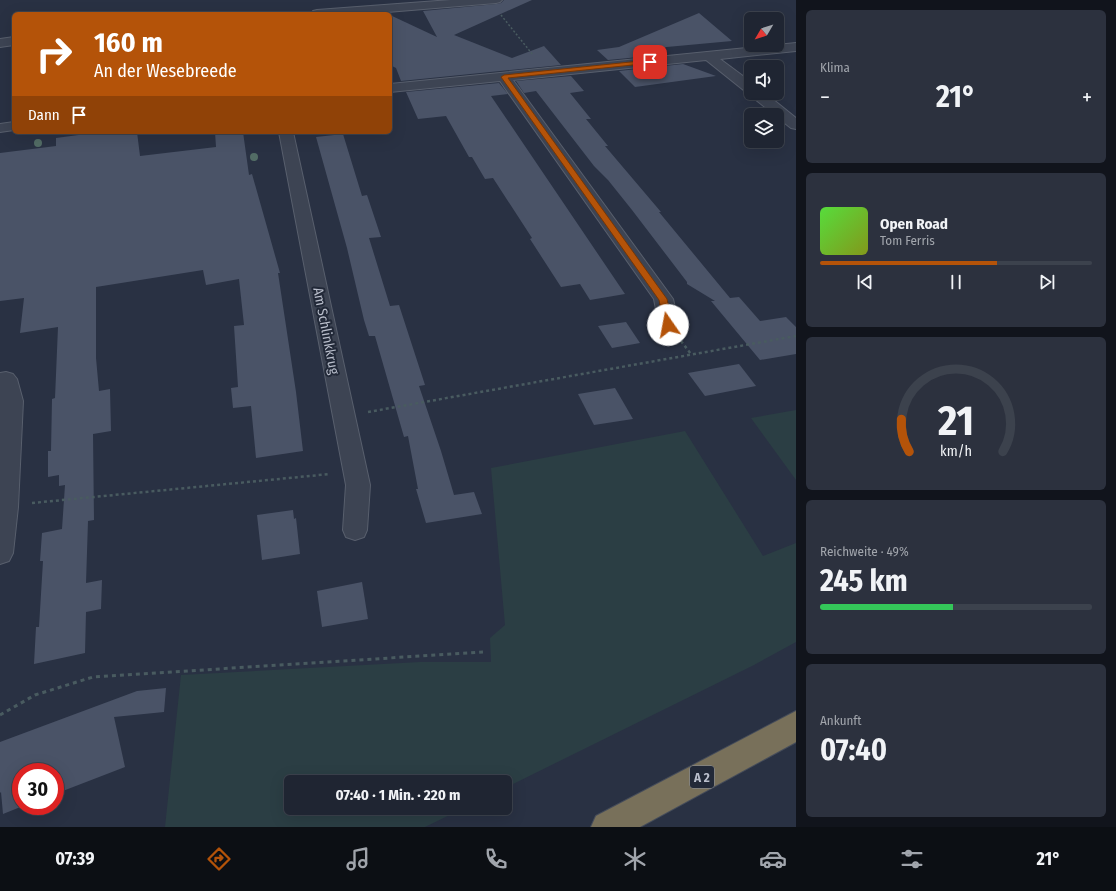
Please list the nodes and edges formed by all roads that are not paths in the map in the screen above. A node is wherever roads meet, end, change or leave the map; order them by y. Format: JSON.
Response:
{"nodes":[{"id":1,"x":492,"y":0,"type":"edge"},
{"id":2,"x":342,"y":12,"type":"edge"},
{"id":3,"x":12,"y":41,"type":"edge"},
{"id":4,"x":0,"y":43,"type":"edge"},
{"id":5,"x":796,"y":47,"type":"edge"},
{"id":6,"x":709,"y":56,"type":"junction"},
{"id":7,"x":504,"y":77,"type":"junction"},
{"id":8,"x":744,"y":84,"type":"edge"},
{"id":9,"x":392,"y":88,"type":"edge"},
{"id":10,"x":765,"y":100,"type":"edge"},
{"id":11,"x":796,"y":125,"type":"edge"},
{"id":12,"x":12,"y":126,"type":"edge"},
{"id":13,"x":0,"y":128,"type":"edge"},
{"id":14,"x":286,"y":134,"type":"edge"},
{"id":15,"x":668,"y":325,"type":"dead end"},
{"id":16,"x":6,"y":379,"type":"dead end"},
{"id":17,"x":355,"y":530,"type":"dead end"},
{"id":18,"x":0,"y":553,"type":"edge"},
{"id":19,"x":796,"y":726,"type":"edge"},
{"id":20,"x":607,"y":827,"type":"edge"}],
"edges":[{"from":1,"to":2,"type":"street"},
{"from":3,"to":4,"type":"street"},
{"from":5,"to":6,"type":"street"},
{"from":6,"to":7,"type":"street"},
{"from":6,"to":8,"type":"street"},
{"from":7,"to":9,"type":"street"},
{"from":7,"to":15,"type":"street"},
{"from":10,"to":11,"type":"street"},
{"from":12,"to":13,"type":"street"},
{"from":14,"to":17,"type":"street","name":"Am Schlinkkrug"},
{"from":16,"to":18,"type":"street"},
{"from":19,"to":20,"type":"highway","number":"A 2"}]}
